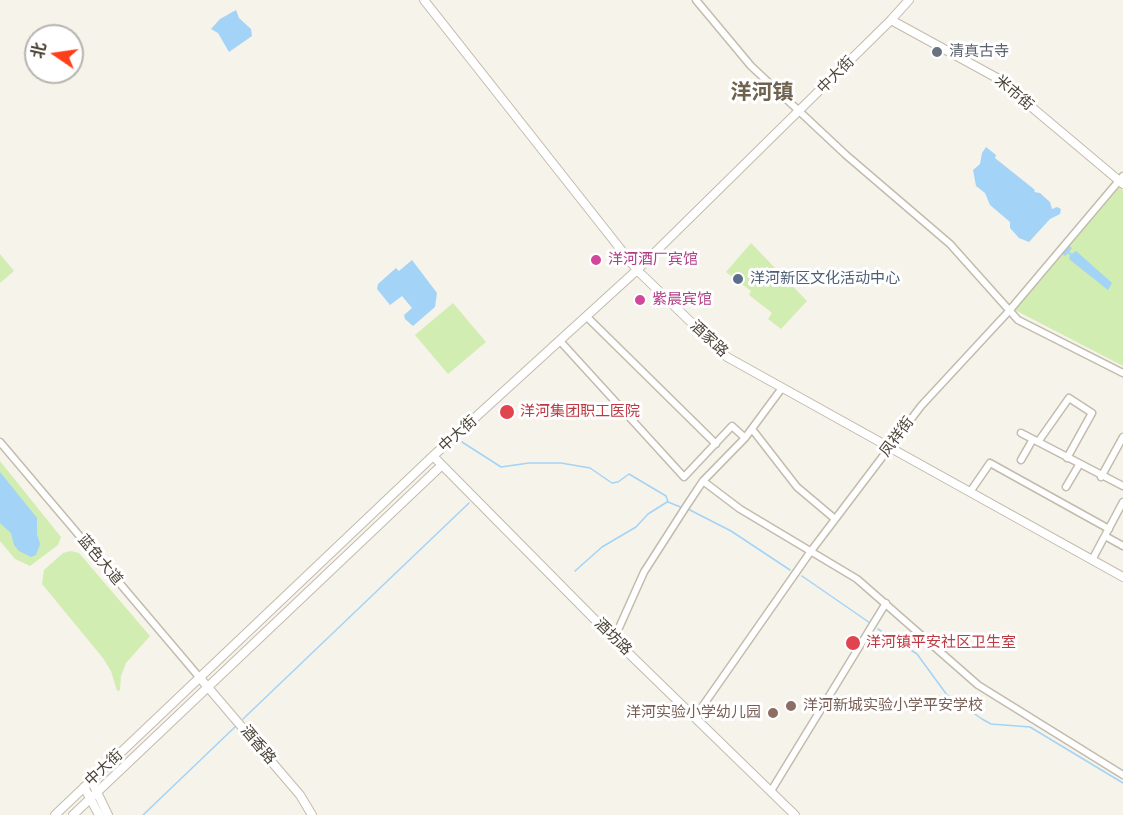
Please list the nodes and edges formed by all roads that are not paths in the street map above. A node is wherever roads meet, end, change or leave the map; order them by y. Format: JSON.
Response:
{"nodes":[{"id":1,"x":424,"y":0,"type":"edge"},
{"id":2,"x":696,"y":0,"type":"edge"},
{"id":3,"x":909,"y":0,"type":"edge"},
{"id":4,"x":891,"y":20,"type":"junction"},
{"id":5,"x":799,"y":111,"type":"junction"},
{"id":6,"x":1122,"y":181,"type":"edge"},
{"id":7,"x":637,"y":270,"type":"junction"},
{"id":8,"x":1009,"y":311,"type":"junction"},
{"id":9,"x":586,"y":316,"type":"junction"},
{"id":10,"x":560,"y":341,"type":"junction"},
{"id":11,"x":1123,"y":373,"type":"edge"},
{"id":12,"x":782,"y":388,"type":"junction"},
{"id":13,"x":752,"y":429,"type":"junction"},
{"id":14,"x":1021,"y":433,"type":"dead end"},
{"id":15,"x":1123,"y":436,"type":"edge"},
{"id":16,"x":745,"y":438,"type":"junction"},
{"id":17,"x":1036,"y":441,"type":"junction"},
{"id":18,"x":0,"y":442,"type":"edge"},
{"id":19,"x":716,"y":444,"type":"junction"},
{"id":20,"x":888,"y":449,"type":"junction"},
{"id":21,"x":433,"y":456,"type":"junction"},
{"id":22,"x":1067,"y":458,"type":"junction"},
{"id":23,"x":1021,"y":460,"type":"dead end"},
{"id":24,"x":442,"y":465,"type":"junction"},
{"id":25,"x":1079,"y":465,"type":"junction"},
{"id":26,"x":1101,"y":477,"type":"junction"},
{"id":27,"x":703,"y":481,"type":"junction"},
{"id":28,"x":1123,"y":486,"type":"edge"},
{"id":29,"x":1066,"y":488,"type":"dead end"},
{"id":30,"x":970,"y":492,"type":"junction"},
{"id":31,"x":1123,"y":502,"type":"edge"},
{"id":32,"x":835,"y":519,"type":"junction"},
{"id":33,"x":1109,"y":529,"type":"junction"},
{"id":34,"x":1105,"y":536,"type":"junction"},
{"id":35,"x":1123,"y":546,"type":"edge"},
{"id":36,"x":811,"y":551,"type":"junction"},
{"id":37,"x":1092,"y":560,"type":"junction"},
{"id":38,"x":1123,"y":577,"type":"edge"},
{"id":39,"x":886,"y":603,"type":"junction"},
{"id":40,"x":614,"y":639,"type":"junction"},
{"id":41,"x":200,"y":678,"type":"junction"},
{"id":42,"x":208,"y":687,"type":"junction"},
{"id":43,"x":695,"y":717,"type":"junction"},
{"id":44,"x":1123,"y":775,"type":"edge"},
{"id":45,"x":91,"y":780,"type":"junction"},
{"id":46,"x":84,"y":786,"type":"junction"},
{"id":47,"x":771,"y":791,"type":"junction"},
{"id":48,"x":97,"y":793,"type":"junction"},
{"id":49,"x":91,"y":799,"type":"junction"},
{"id":50,"x":55,"y":815,"type":"edge"},
{"id":51,"x":74,"y":815,"type":"edge"},
{"id":52,"x":99,"y":815,"type":"edge"},
{"id":53,"x":108,"y":815,"type":"edge"},
{"id":54,"x":312,"y":815,"type":"edge"},
{"id":55,"x":795,"y":815,"type":"edge"}],
"edges":[{"from":1,"to":7,"type":"street","name":"酒家路"},
{"from":2,"to":5,"type":"street"},
{"from":3,"to":4,"type":"street","name":"中大街"},
{"from":4,"to":5,"type":"street","name":"中大街"},
{"from":4,"to":6,"type":"street","name":"米市街"},
{"from":5,"to":7,"type":"street","name":"中大街"},
{"from":5,"to":8,"type":"street"},
{"from":6,"to":8,"type":"street","name":"凤祥街"},
{"from":7,"to":9,"type":"street","name":"中大街"},
{"from":7,"to":12,"type":"street","name":"酒家路"},
{"from":8,"to":11,"type":"street"},
{"from":8,"to":20,"type":"street","name":"凤祥街"},
{"from":9,"to":10,"type":"street","name":"中大街"},
{"from":9,"to":19,"type":"street"},
{"from":10,"to":19,"type":"street"},
{"from":10,"to":21,"type":"street","name":"中大街"},
{"from":12,"to":13,"type":"street"},
{"from":12,"to":20,"type":"street","name":"酒家路"},
{"from":13,"to":16,"type":"street"},
{"from":13,"to":32,"type":"street"},
{"from":14,"to":17,"type":"street"},
{"from":15,"to":26,"type":"street"},
{"from":16,"to":19,"type":"street"},
{"from":16,"to":27,"type":"street"},
{"from":17,"to":22,"type":"street"},
{"from":17,"to":22,"type":"street"},
{"from":17,"to":23,"type":"street"},
{"from":18,"to":41,"type":"street","name":"蓝色大道"},
{"from":20,"to":30,"type":"street","name":"酒家路"},
{"from":20,"to":32,"type":"street","name":"凤祥街"},
{"from":21,"to":24,"type":"street","name":"酒坊路"},
{"from":21,"to":41,"type":"street","name":"中大街"},
{"from":22,"to":25,"type":"street"},
{"from":24,"to":40,"type":"street","name":"酒坊路"},
{"from":24,"to":42,"type":"street","name":"中大街"},
{"from":25,"to":26,"type":"street"},
{"from":25,"to":29,"type":"street"},
{"from":26,"to":28,"type":"street"},
{"from":27,"to":36,"type":"street"},
{"from":27,"to":40,"type":"street"},
{"from":30,"to":33,"type":"street"},
{"from":30,"to":37,"type":"street","name":"酒家路"},
{"from":31,"to":33,"type":"street"},
{"from":32,"to":36,"type":"street","name":"凤祥街"},
{"from":33,"to":34,"type":"street"},
{"from":34,"to":35,"type":"street"},
{"from":34,"to":37,"type":"street"},
{"from":36,"to":39,"type":"street"},
{"from":36,"to":43,"type":"street","name":"凤祥街"},
{"from":37,"to":38,"type":"street","name":"酒家路"},
{"from":39,"to":44,"type":"street"},
{"from":39,"to":47,"type":"street"},
{"from":40,"to":43,"type":"street","name":"酒坊路"},
{"from":41,"to":42,"type":"street","name":"酒香路"},
{"from":41,"to":45,"type":"street","name":"中大街"},
{"from":42,"to":48,"type":"street","name":"中大街"},
{"from":42,"to":54,"type":"street","name":"酒香路"},
{"from":43,"to":47,"type":"street","name":"酒坊路"},
{"from":45,"to":46,"type":"street","name":"中大街"},
{"from":45,"to":48,"type":"street"},
{"from":46,"to":49,"type":"street"},
{"from":46,"to":50,"type":"street","name":"中大街"},
{"from":47,"to":55,"type":"street","name":"酒坊路"},
{"from":48,"to":49,"type":"street","name":"中大街"},
{"from":48,"to":53,"type":"street"},
{"from":49,"to":51,"type":"street","name":"中大街"},
{"from":49,"to":52,"type":"street"}]}
